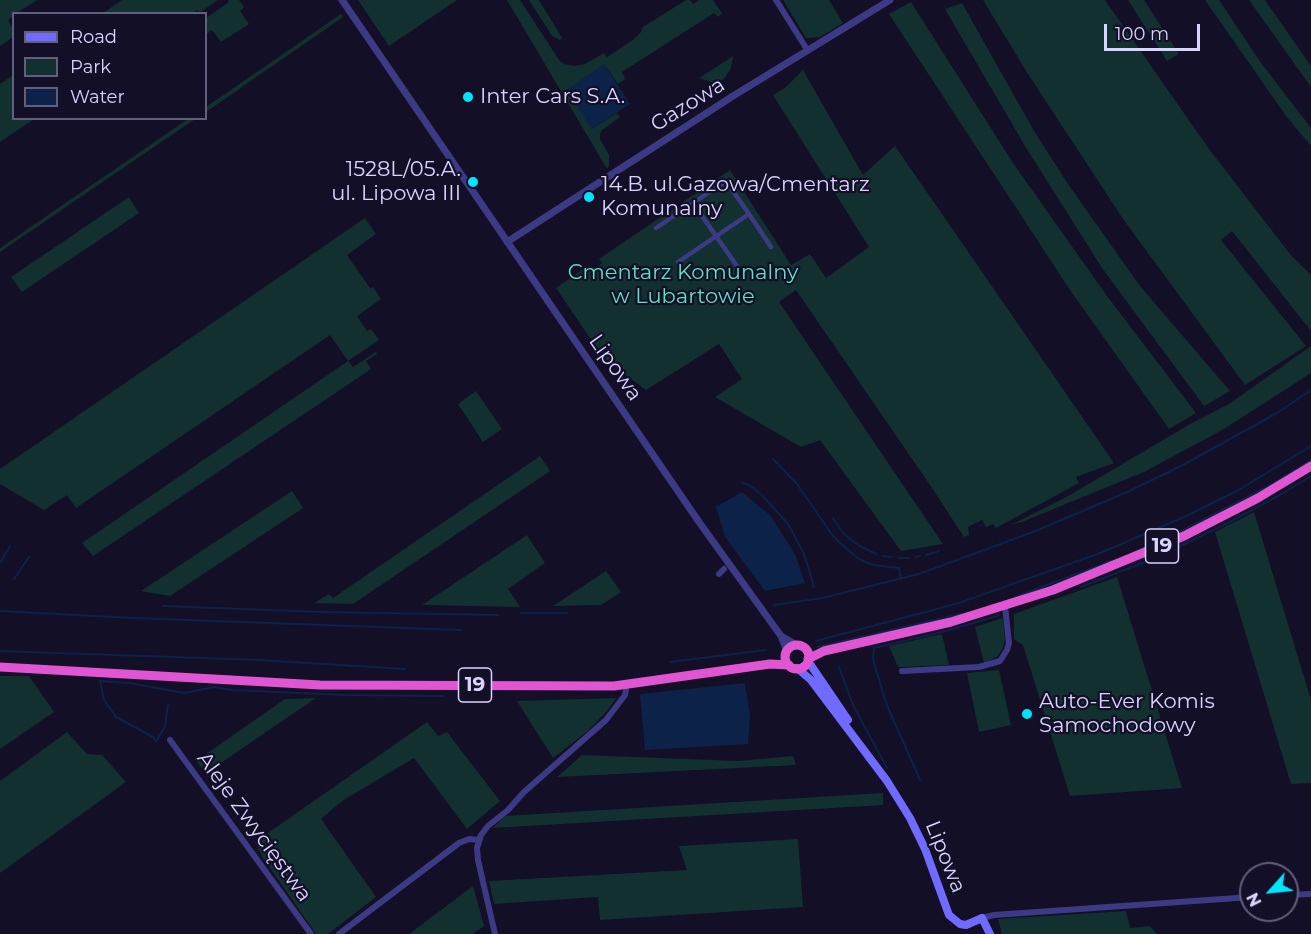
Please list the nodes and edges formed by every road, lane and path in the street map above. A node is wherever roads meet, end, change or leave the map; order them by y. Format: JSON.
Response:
{"nodes":[{"id":1,"x":342,"y":0,"type":"edge"},
{"id":2,"x":776,"y":0,"type":"edge"},
{"id":3,"x":890,"y":0,"type":"edge"},
{"id":4,"x":808,"y":51,"type":"junction"},
{"id":5,"x":693,"y":203,"type":"junction"},
{"id":6,"x":749,"y":214,"type":"junction"},
{"id":7,"x":656,"y":228,"type":"dead end"},
{"id":8,"x":716,"y":236,"type":"junction"},
{"id":9,"x":507,"y":242,"type":"junction"},
{"id":10,"x":771,"y":247,"type":"dead end"},
{"id":11,"x":678,"y":262,"type":"dead end"},
{"id":12,"x":739,"y":269,"type":"dead end"},
{"id":13,"x":1311,"y":466,"type":"edge"},
{"id":14,"x":1005,"y":606,"type":"junction"},
{"id":15,"x":781,"y":636,"type":"junction"},
{"id":16,"x":805,"y":654,"type":"junction"},
{"id":17,"x":789,"y":660,"type":"junction"},
{"id":18,"x":0,"y":667,"type":"edge"},
{"id":19,"x":902,"y":671,"type":"dead end"},
{"id":20,"x":627,"y":684,"type":"junction"},
{"id":21,"x":170,"y":740,"type":"dead end"},
{"id":22,"x":872,"y":759,"type":"junction"},
{"id":23,"x":479,"y":840,"type":"junction"},
{"id":24,"x":1239,"y":898,"type":"edge"},
{"id":25,"x":982,"y":918,"type":"junction"},
{"id":26,"x":311,"y":934,"type":"edge"},
{"id":27,"x":339,"y":934,"type":"edge"},
{"id":28,"x":495,"y":934,"type":"edge"},
{"id":29,"x":990,"y":934,"type":"edge"}],
"edges":[{"from":1,"to":9,"type":"street","name":"Lipowa"},
{"from":2,"to":4,"type":"street"},
{"from":3,"to":4,"type":"street","name":"Gazowa"},
{"from":4,"to":9,"type":"street","name":"Gazowa"},
{"from":5,"to":6,"type":"street"},
{"from":5,"to":7,"type":"street"},
{"from":5,"to":8,"type":"street"},
{"from":6,"to":8,"type":"street"},
{"from":6,"to":10,"type":"street"},
{"from":8,"to":11,"type":"street"},
{"from":8,"to":12,"type":"street"},
{"from":9,"to":15,"type":"street","name":"Lipowa"},
{"from":13,"to":14,"type":"highway","number":"19"},
{"from":14,"to":16,"type":"highway","number":"19"},
{"from":14,"to":19,"type":"street"},
{"from":15,"to":16,"type":"street","name":"Lipowa"},
{"from":15,"to":17,"type":"street","name":"Lipowa"},
{"from":16,"to":17,"type":"highway"},
{"from":16,"to":17,"type":"highway","number":"19"},
{"from":16,"to":22,"type":"main road","name":"Lipowa"},
{"from":17,"to":20,"type":"highway","number":"19"},
{"from":17,"to":22,"type":"main road","name":"Lipowa"},
{"from":18,"to":20,"type":"highway","number":"19"},
{"from":20,"to":23,"type":"street"},
{"from":21,"to":26,"type":"street","name":"Aleje Zwycięstwa"},
{"from":22,"to":25,"type":"main road","name":"Lipowa"},
{"from":23,"to":27,"type":"street"},
{"from":23,"to":28,"type":"street"},
{"from":24,"to":25,"type":"street"},
{"from":25,"to":29,"type":"main road"}]}
